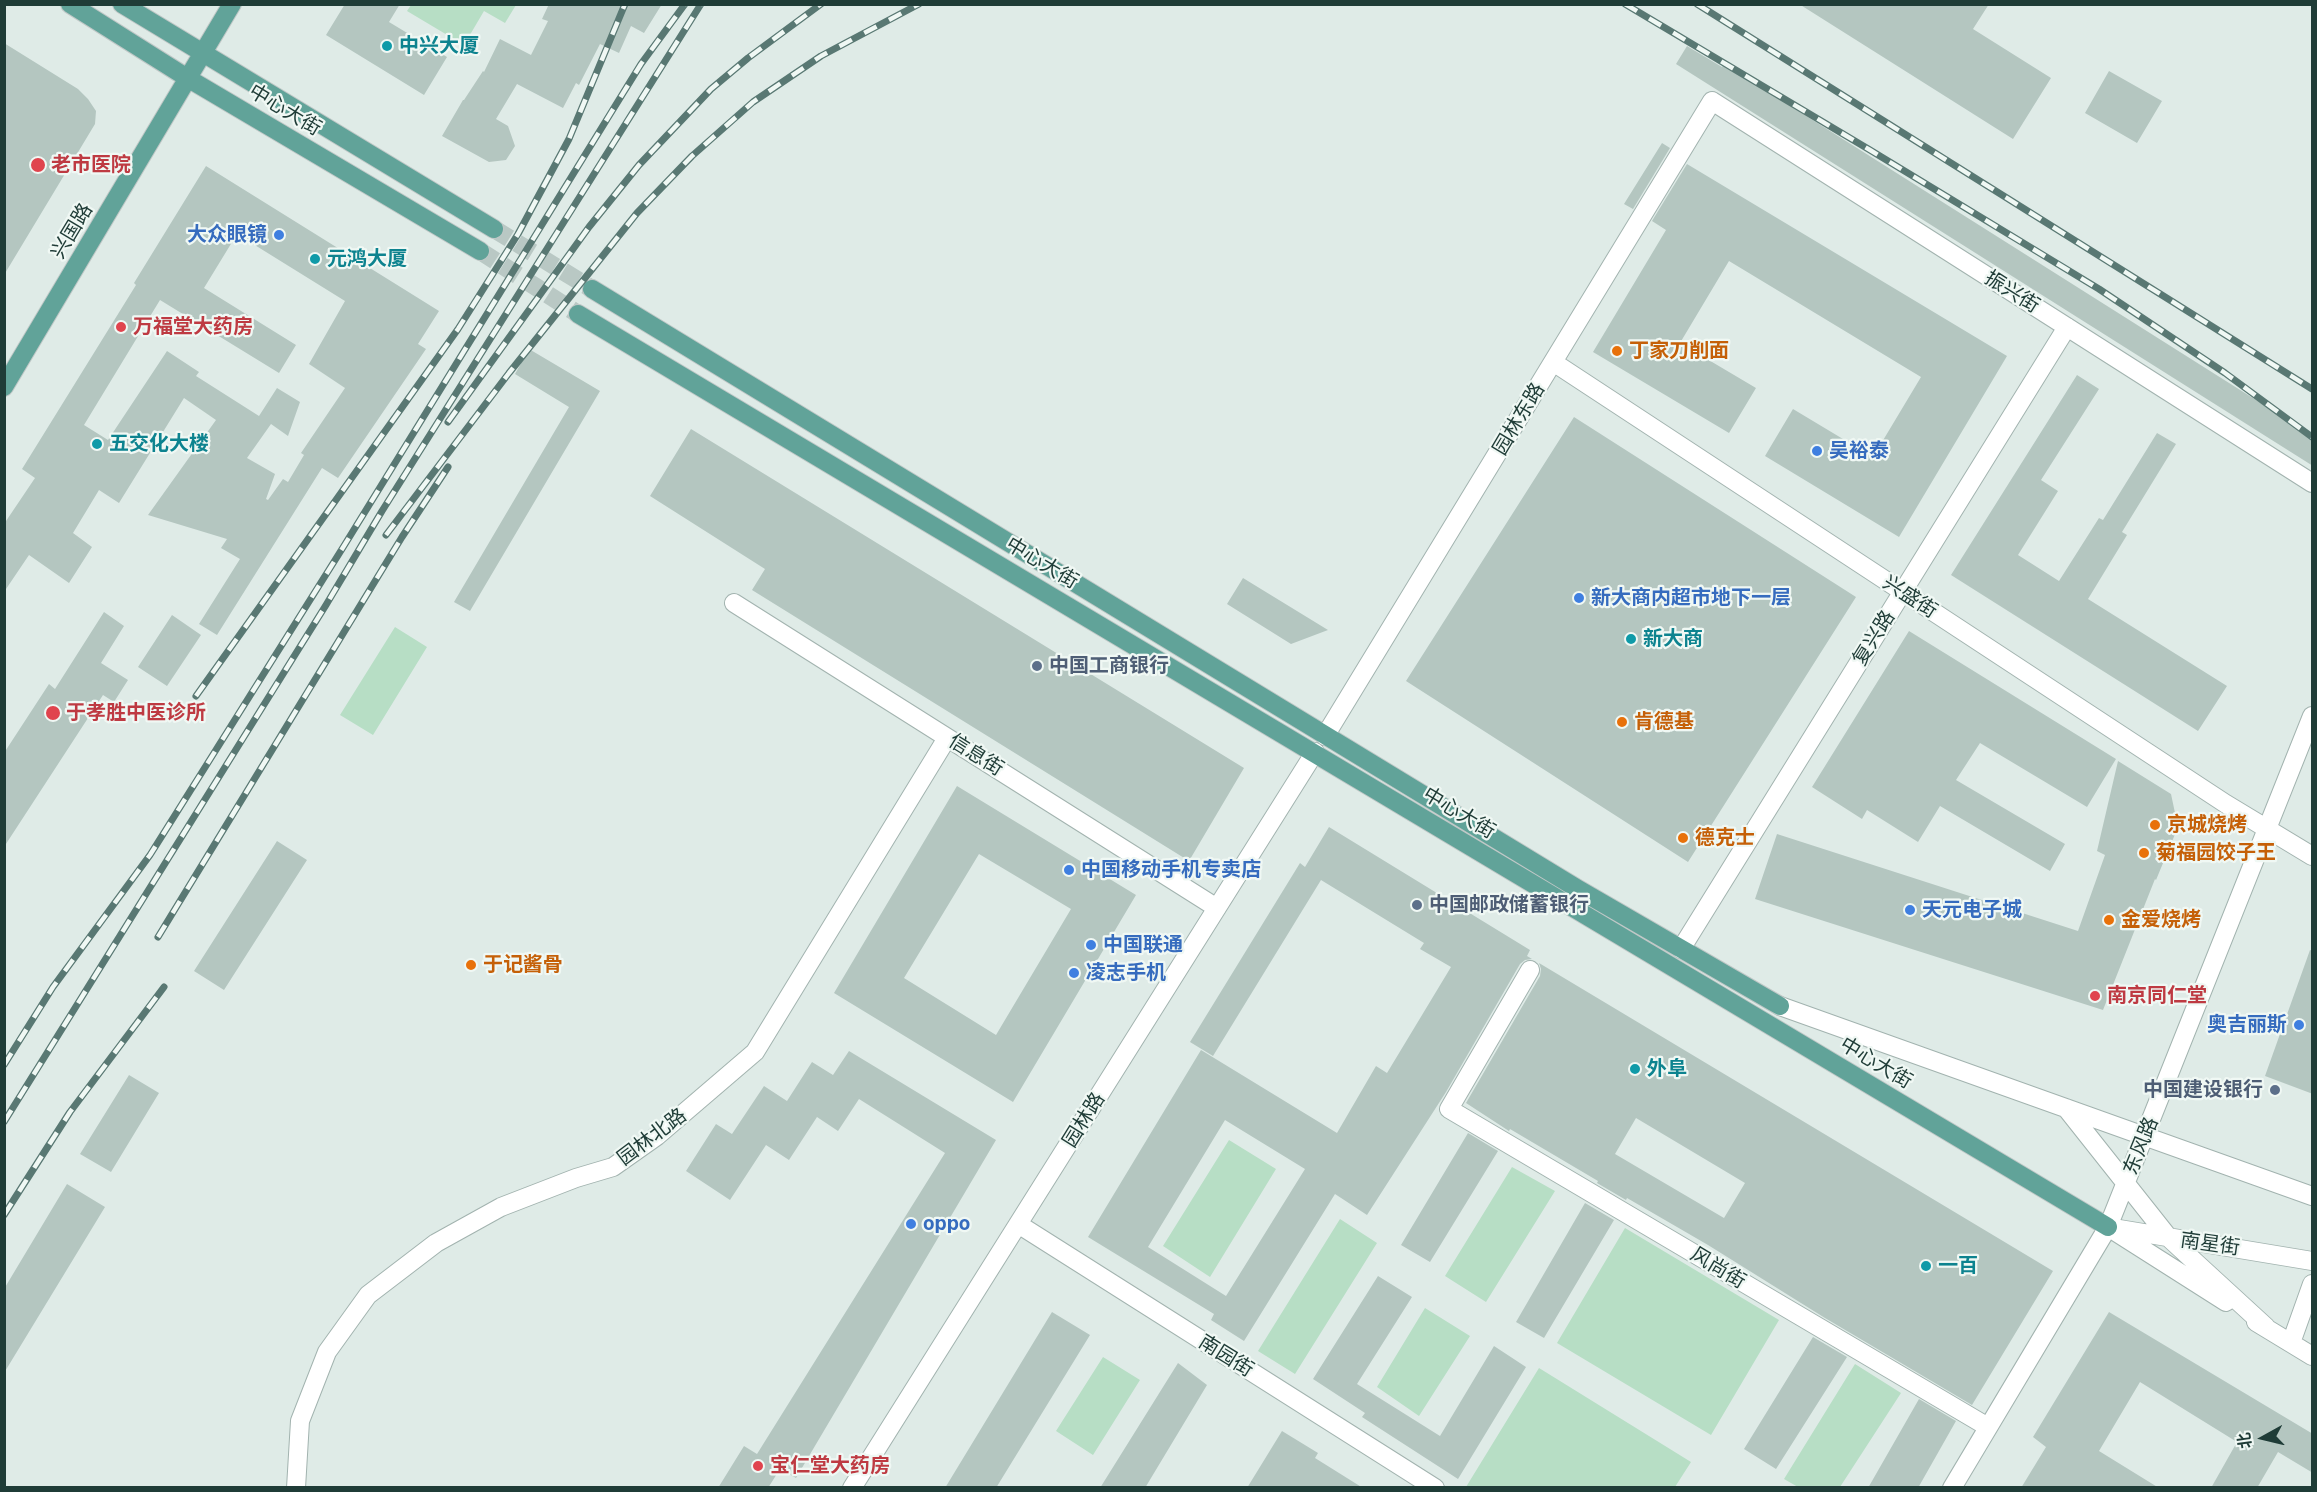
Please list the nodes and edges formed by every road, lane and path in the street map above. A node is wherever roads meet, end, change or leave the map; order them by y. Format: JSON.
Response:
{"nodes":[{"id":1,"x":70,"y":4,"type":"edge"},
{"id":2,"x":122,"y":4,"type":"edge"},
{"id":3,"x":232,"y":4,"type":"edge"},
{"id":4,"x":203,"y":55,"type":"junction"},
{"id":5,"x":189,"y":79,"type":"junction"},
{"id":6,"x":1712,"y":101,"type":"joint"},
{"id":7,"x":494,"y":230,"type":"tunnel mouth"},
{"id":8,"x":480,"y":251,"type":"tunnel mouth"},
{"id":9,"x":592,"y":290,"type":"tunnel mouth"},
{"id":10,"x":578,"y":314,"type":"tunnel mouth"},
{"id":11,"x":2067,"y":327,"type":"junction"},
{"id":12,"x":1553,"y":362,"type":"junction"},
{"id":13,"x":4,"y":387,"type":"edge"},
{"id":14,"x":2313,"y":483,"type":"edge"},
{"id":15,"x":1903,"y":592,"type":"junction"},
{"id":16,"x":734,"y":603,"type":"dead end"},
{"id":17,"x":2313,"y":716,"type":"edge"},
{"id":18,"x":1325,"y":736,"type":"junction"},
{"id":19,"x":947,"y":738,"type":"junction"},
{"id":20,"x":1315,"y":752,"type":"junction"},
{"id":21,"x":2267,"y":830,"type":"junction"},
{"id":22,"x":2313,"y":856,"type":"edge"},
{"id":23,"x":1217,"y":908,"type":"junction"},
{"id":24,"x":1681,"y":949,"type":"junction"},
{"id":25,"x":1530,"y":970,"type":"dead end"},
{"id":26,"x":1780,"y":1006,"type":"joint"},
{"id":27,"x":2066,"y":1108,"type":"junction"},
{"id":28,"x":2145,"y":1136,"type":"junction"},
{"id":29,"x":2126,"y":1183,"type":"junction"},
{"id":30,"x":2313,"y":1196,"type":"edge"},
{"id":31,"x":1018,"y":1224,"type":"junction"},
{"id":32,"x":2108,"y":1227,"type":"junction"},
{"id":33,"x":2169,"y":1238,"type":"junction"},
{"id":34,"x":2313,"y":1261,"type":"edge"},
{"id":35,"x":2313,"y":1284,"type":"edge"},
{"id":36,"x":2266,"y":1328,"type":"junction"},
{"id":37,"x":2291,"y":1343,"type":"junction"},
{"id":38,"x":2313,"y":1356,"type":"edge"},
{"id":39,"x":1988,"y":1427,"type":"junction"},
{"id":40,"x":296,"y":1488,"type":"edge"},
{"id":41,"x":852,"y":1488,"type":"edge"},
{"id":42,"x":1435,"y":1488,"type":"edge"},
{"id":43,"x":1952,"y":1488,"type":"edge"}],
"edges":[{"from":1,"to":5,"type":"main road","name":"中心大街"},
{"from":2,"to":4,"type":"main road","name":"中心大街"},
{"from":3,"to":4,"type":"main road","name":"兴国路"},
{"from":4,"to":5,"type":"main road","name":"兴国路"},
{"from":4,"to":7,"type":"main road","name":"中心大街"},
{"from":5,"to":8,"type":"main road","name":"中心大街"},
{"from":5,"to":13,"type":"main road","name":"兴国路"},
{"from":6,"to":11,"type":"street","name":"振兴街"},
{"from":6,"to":12,"type":"street","name":"园林东路"},
{"from":9,"to":18,"type":"main road","name":"中心大街"},
{"from":10,"to":20,"type":"main road","name":"中心大街"},
{"from":11,"to":14,"type":"street","name":"振兴街"},
{"from":11,"to":15,"type":"street","name":"复兴路"},
{"from":12,"to":15,"type":"street","name":"兴盛街"},
{"from":12,"to":18,"type":"street","name":"园林东路"},
{"from":15,"to":21,"type":"street","name":"兴盛街"},
{"from":15,"to":24,"type":"street","name":"复兴路"},
{"from":16,"to":19,"type":"street","name":"信息街"},
{"from":17,"to":21,"type":"street","name":"东风路"},
{"from":18,"to":24,"type":"main road","name":"中心大街"},
{"from":19,"to":23,"type":"street","name":"信息街"},
{"from":19,"to":40,"type":"street","name":"园林北路"},
{"from":20,"to":23,"type":"street","name":"园林路"},
{"from":20,"to":32,"type":"main road","name":"中心大街"},
{"from":21,"to":22,"type":"street","name":"兴盛街"},
{"from":21,"to":28,"type":"street","name":"东风路"},
{"from":23,"to":31,"type":"street","name":"园林路"},
{"from":24,"to":26,"type":"main road","name":"中心大街"},
{"from":25,"to":39,"type":"street","name":"风尚街"},
{"from":26,"to":27,"type":"street"},
{"from":27,"to":28,"type":"street"},
{"from":27,"to":29,"type":"street"},
{"from":28,"to":29,"type":"street","name":"东风路"},
{"from":28,"to":30,"type":"street"},
{"from":29,"to":32,"type":"street","name":"东风路"},
{"from":29,"to":33,"type":"street"},
{"from":31,"to":41,"type":"street","name":"园林路"},
{"from":31,"to":42,"type":"street","name":"南园街"},
{"from":32,"to":33,"type":"street","name":"南星街"},
{"from":32,"to":36,"type":"street","name":"中心大街"},
{"from":32,"to":39,"type":"street","name":"东风路"},
{"from":33,"to":34,"type":"street","name":"南星街"},
{"from":33,"to":36,"type":"street"},
{"from":35,"to":37,"type":"street"},
{"from":36,"to":37,"type":"street","name":"中心大街"},
{"from":37,"to":38,"type":"street","name":"中心大街"},
{"from":39,"to":43,"type":"street","name":"东风路"}]}
